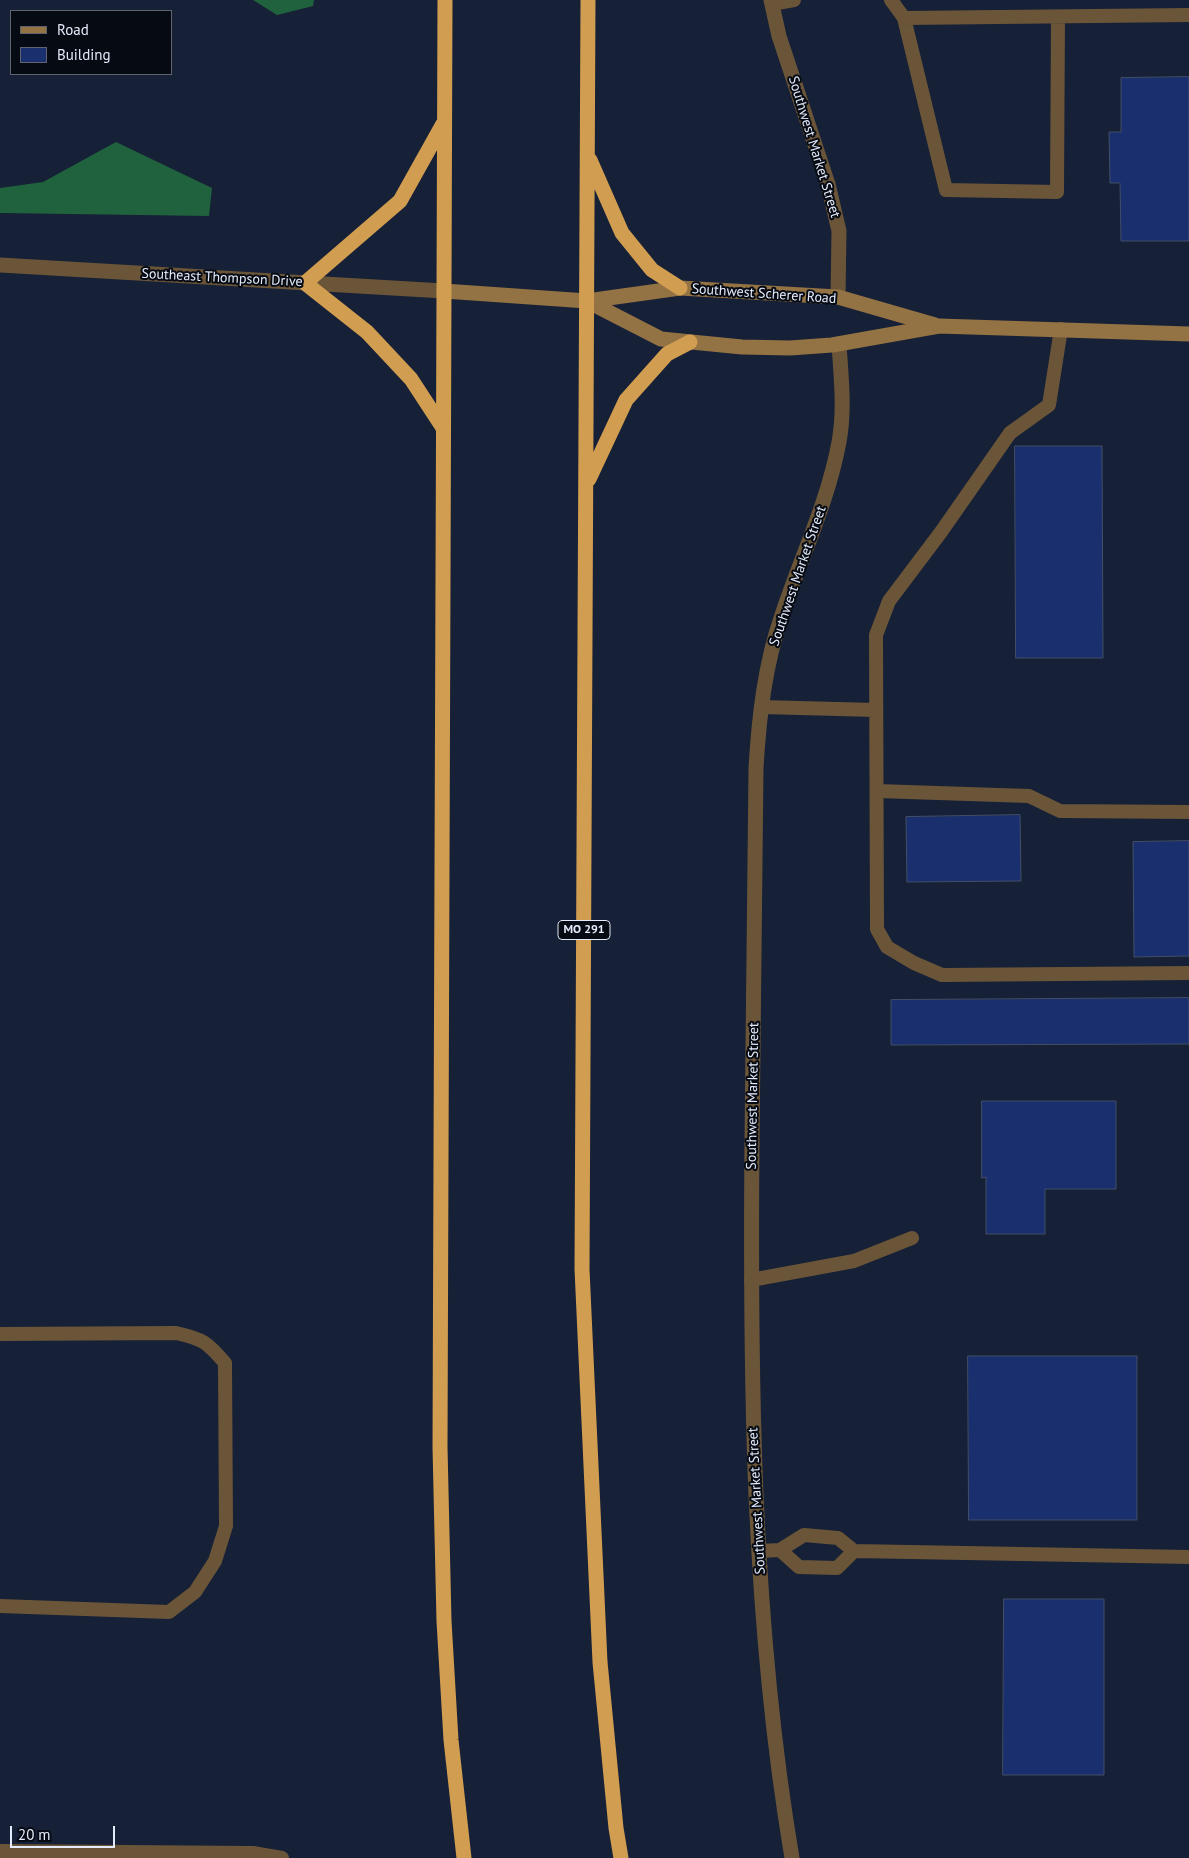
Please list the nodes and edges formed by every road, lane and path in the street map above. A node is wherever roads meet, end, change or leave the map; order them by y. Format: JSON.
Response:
{"nodes":[{"id":1,"x":444,"y":0,"type":"edge"},
{"id":2,"x":588,"y":0,"type":"edge"},
{"id":3,"x":794,"y":0,"type":"edge"},
{"id":4,"x":891,"y":0,"type":"edge"},
{"id":5,"x":772,"y":2,"type":"edge"},
{"id":6,"x":1189,"y":16,"type":"edge"},
{"id":7,"x":1058,"y":17,"type":"junction"},
{"id":8,"x":904,"y":18,"type":"junction"},
{"id":9,"x":444,"y":123,"type":"junction"},
{"id":10,"x":587,"y":155,"type":"junction"},
{"id":11,"x":0,"y":265,"type":"edge"},
{"id":12,"x":305,"y":283,"type":"junction"},
{"id":13,"x":680,"y":288,"type":"junction"},
{"id":14,"x":444,"y":292,"type":"junction"},
{"id":15,"x":838,"y":297,"type":"junction"},
{"id":16,"x":587,"y":300,"type":"junction"},
{"id":17,"x":939,"y":326,"type":"junction"},
{"id":18,"x":1061,"y":329,"type":"junction"},
{"id":19,"x":1189,"y":334,"type":"edge"},
{"id":20,"x":690,"y":342,"type":"junction"},
{"id":21,"x":840,"y":344,"type":"junction"},
{"id":22,"x":443,"y":428,"type":"junction"},
{"id":23,"x":586,"y":485,"type":"junction"},
{"id":24,"x":761,"y":707,"type":"junction"},
{"id":25,"x":876,"y":710,"type":"junction"},
{"id":26,"x":877,"y":791,"type":"junction"},
{"id":27,"x":1189,"y":812,"type":"edge"},
{"id":28,"x":1189,"y":973,"type":"edge"},
{"id":29,"x":912,"y":1238,"type":"dead end"},
{"id":30,"x":751,"y":1280,"type":"junction"},
{"id":31,"x":0,"y":1334,"type":"edge"},
{"id":32,"x":780,"y":1550,"type":"junction"},
{"id":33,"x":854,"y":1550,"type":"junction"},
{"id":34,"x":759,"y":1552,"type":"junction"},
{"id":35,"x":1189,"y":1557,"type":"edge"},
{"id":36,"x":0,"y":1606,"type":"edge"},
{"id":37,"x":0,"y":1851,"type":"edge"},
{"id":38,"x":282,"y":1858,"type":"edge"},
{"id":39,"x":464,"y":1858,"type":"edge"},
{"id":40,"x":621,"y":1858,"type":"edge"},
{"id":41,"x":792,"y":1858,"type":"edge"}],
"edges":[{"from":1,"to":9,"type":"highway"},
{"from":2,"to":10,"type":"highway","number":"MO 291"},
{"from":3,"to":5,"type":"lane"},
{"from":4,"to":8,"type":"lane"},
{"from":5,"to":15,"type":"street","name":"Southwest Market Street"},
{"from":6,"to":7,"type":"lane"},
{"from":7,"to":8,"type":"lane"},
{"from":7,"to":8,"type":"lane"},
{"from":9,"to":12,"type":"highway"},
{"from":9,"to":14,"type":"highway"},
{"from":10,"to":13,"type":"highway"},
{"from":10,"to":16,"type":"highway","number":"MO 291"},
{"from":11,"to":12,"type":"street","name":"Southeast Thompson Drive"},
{"from":12,"to":14,"type":"street","name":"Southeast Thompson Drive"},
{"from":12,"to":22,"type":"highway"},
{"from":13,"to":15,"type":"main road","name":"Southwest Scherer Road"},
{"from":13,"to":16,"type":"main road","name":"Southwest Scherer Road"},
{"from":14,"to":16,"type":"main road","name":"Southwest Scherer Road"},
{"from":14,"to":22,"type":"highway"},
{"from":15,"to":17,"type":"main road","name":"Southwest Scherer Road"},
{"from":16,"to":20,"type":"main road","name":"Southwest Scherer Road"},
{"from":16,"to":23,"type":"highway","number":"MO 291"},
{"from":17,"to":18,"type":"main road","name":"Southwest Scherer Road"},
{"from":17,"to":21,"type":"main road","name":"Southwest Scherer Road"},
{"from":18,"to":19,"type":"main road","name":"Southwest Scherer Road"},
{"from":18,"to":25,"type":"lane"},
{"from":20,"to":21,"type":"main road","name":"Southwest Scherer Road"},
{"from":20,"to":23,"type":"highway"},
{"from":21,"to":24,"type":"street","name":"Southwest Market Street"},
{"from":22,"to":39,"type":"highway"},
{"from":23,"to":40,"type":"highway","number":"MO 291"},
{"from":24,"to":25,"type":"lane"},
{"from":24,"to":30,"type":"street","name":"Southwest Market Street"},
{"from":25,"to":26,"type":"lane"},
{"from":26,"to":27,"type":"lane"},
{"from":26,"to":28,"type":"lane"},
{"from":29,"to":30,"type":"lane"},
{"from":30,"to":34,"type":"street","name":"Southwest Market Street"},
{"from":31,"to":36,"type":"lane"},
{"from":32,"to":33,"type":"lane"},
{"from":32,"to":33,"type":"lane"},
{"from":32,"to":34,"type":"lane"},
{"from":33,"to":35,"type":"lane"},
{"from":34,"to":41,"type":"street","name":"Southwest Market Street"},
{"from":37,"to":38,"type":"lane"}]}
